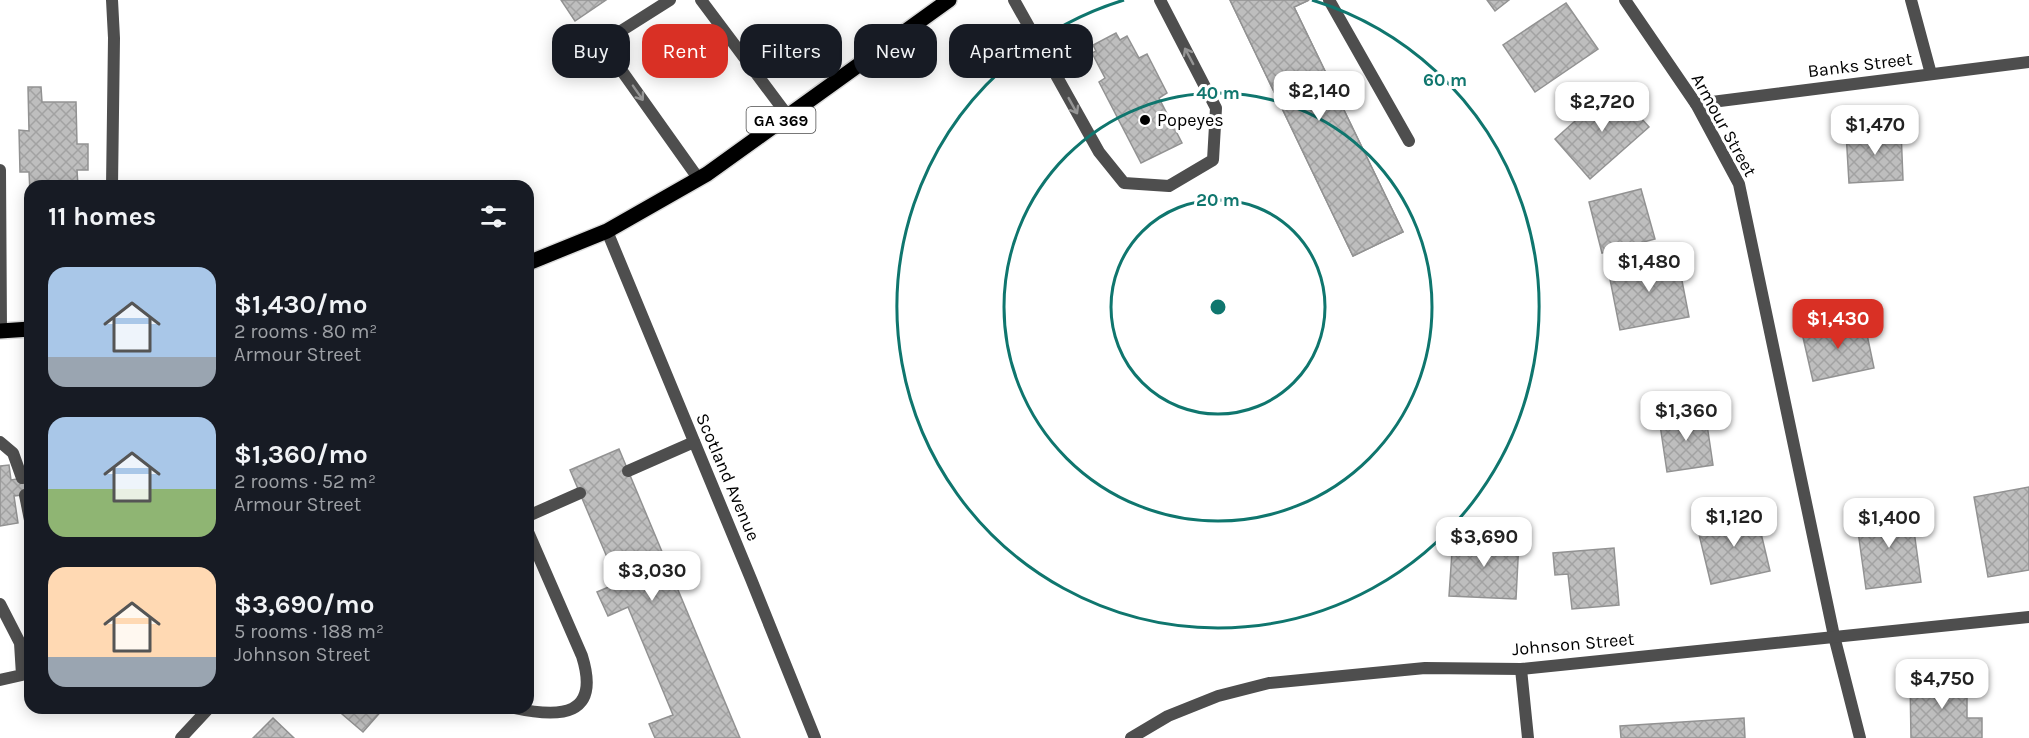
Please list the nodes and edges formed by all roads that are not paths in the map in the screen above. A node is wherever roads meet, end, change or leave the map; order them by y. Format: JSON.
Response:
{"nodes":[{"id":1,"x":112,"y":0,"type":"edge"},
{"id":2,"x":670,"y":0,"type":"edge"},
{"id":3,"x":701,"y":0,"type":"edge"},
{"id":4,"x":949,"y":0,"type":"edge"},
{"id":5,"x":1014,"y":0,"type":"edge"},
{"id":6,"x":1160,"y":0,"type":"edge"},
{"id":7,"x":1329,"y":0,"type":"edge"},
{"id":8,"x":1625,"y":0,"type":"edge"},
{"id":9,"x":1911,"y":0,"type":"edge"},
{"id":10,"x":2029,"y":62,"type":"edge"},
{"id":11,"x":1931,"y":74,"type":"junction"},
{"id":12,"x":1696,"y":104,"type":"junction"},
{"id":13,"x":788,"y":116,"type":"junction"},
{"id":14,"x":1409,"y":141,"type":"dead end"},
{"id":15,"x":0,"y":170,"type":"edge"},
{"id":16,"x":698,"y":178,"type":"junction"},
{"id":17,"x":112,"y":180,"type":"edge"},
{"id":18,"x":607,"y":231,"type":"junction"},
{"id":19,"x":534,"y":260,"type":"edge"},
{"id":20,"x":24,"y":329,"type":"edge"},
{"id":21,"x":1,"y":331,"type":"edge"},
{"id":22,"x":0,"y":442,"type":"edge"},
{"id":23,"x":694,"y":442,"type":"junction"},
{"id":24,"x":628,"y":471,"type":"dead end"},
{"id":25,"x":22,"y":478,"type":"dead end"},
{"id":26,"x":580,"y":493,"type":"dead end"},
{"id":27,"x":534,"y":513,"type":"edge"},
{"id":28,"x":534,"y":546,"type":"edge"},
{"id":29,"x":0,"y":604,"type":"edge"},
{"id":30,"x":2029,"y":617,"type":"edge"},
{"id":31,"x":1834,"y":636,"type":"junction"},
{"id":32,"x":1521,"y":669,"type":"junction"},
{"id":33,"x":24,"y":671,"type":"edge"},
{"id":34,"x":22,"y":675,"type":"junction"},
{"id":35,"x":0,"y":680,"type":"edge"},
{"id":36,"x":534,"y":712,"type":"edge"},
{"id":37,"x":203,"y":714,"type":"edge"},
{"id":38,"x":181,"y":738,"type":"edge"},
{"id":39,"x":814,"y":738,"type":"edge"},
{"id":40,"x":1131,"y":738,"type":"edge"},
{"id":41,"x":1528,"y":738,"type":"edge"},
{"id":42,"x":1860,"y":738,"type":"edge"}],
"edges":[{"from":1,"to":17,"type":"street"},
{"from":2,"to":16,"type":"street","one_way":true},
{"from":3,"to":13,"type":"street"},
{"from":4,"to":13,"type":"main road","number":"GA 369"},
{"from":5,"to":6,"type":"street","one_way":true},
{"from":7,"to":14,"type":"street"},
{"from":8,"to":12,"type":"street","name":"Armour Street"},
{"from":9,"to":11,"type":"street"},
{"from":10,"to":11,"type":"street","name":"Banks Street"},
{"from":11,"to":12,"type":"street","name":"Banks Street"},
{"from":12,"to":31,"type":"street","name":"Armour Street"},
{"from":13,"to":16,"type":"main road","number":"GA 369"},
{"from":15,"to":21,"type":"street"},
{"from":16,"to":18,"type":"main road","number":"GA 369"},
{"from":18,"to":19,"type":"main road","number":"GA 369"},
{"from":18,"to":23,"type":"street","name":"Scotland Avenue"},
{"from":20,"to":21,"type":"main road"},
{"from":22,"to":25,"type":"street"},
{"from":23,"to":24,"type":"street"},
{"from":23,"to":39,"type":"street","name":"Scotland Avenue"},
{"from":26,"to":27,"type":"street"},
{"from":28,"to":36,"type":"street"},
{"from":29,"to":34,"type":"street"},
{"from":30,"to":31,"type":"street","name":"Johnson Street"},
{"from":31,"to":32,"type":"street","name":"Johnson Street"},
{"from":31,"to":42,"type":"street","name":"Armour Street"},
{"from":32,"to":40,"type":"street","name":"Johnson Street"},
{"from":32,"to":41,"type":"street"},
{"from":33,"to":34,"type":"street"},
{"from":34,"to":35,"type":"street"},
{"from":37,"to":38,"type":"street"}]}
